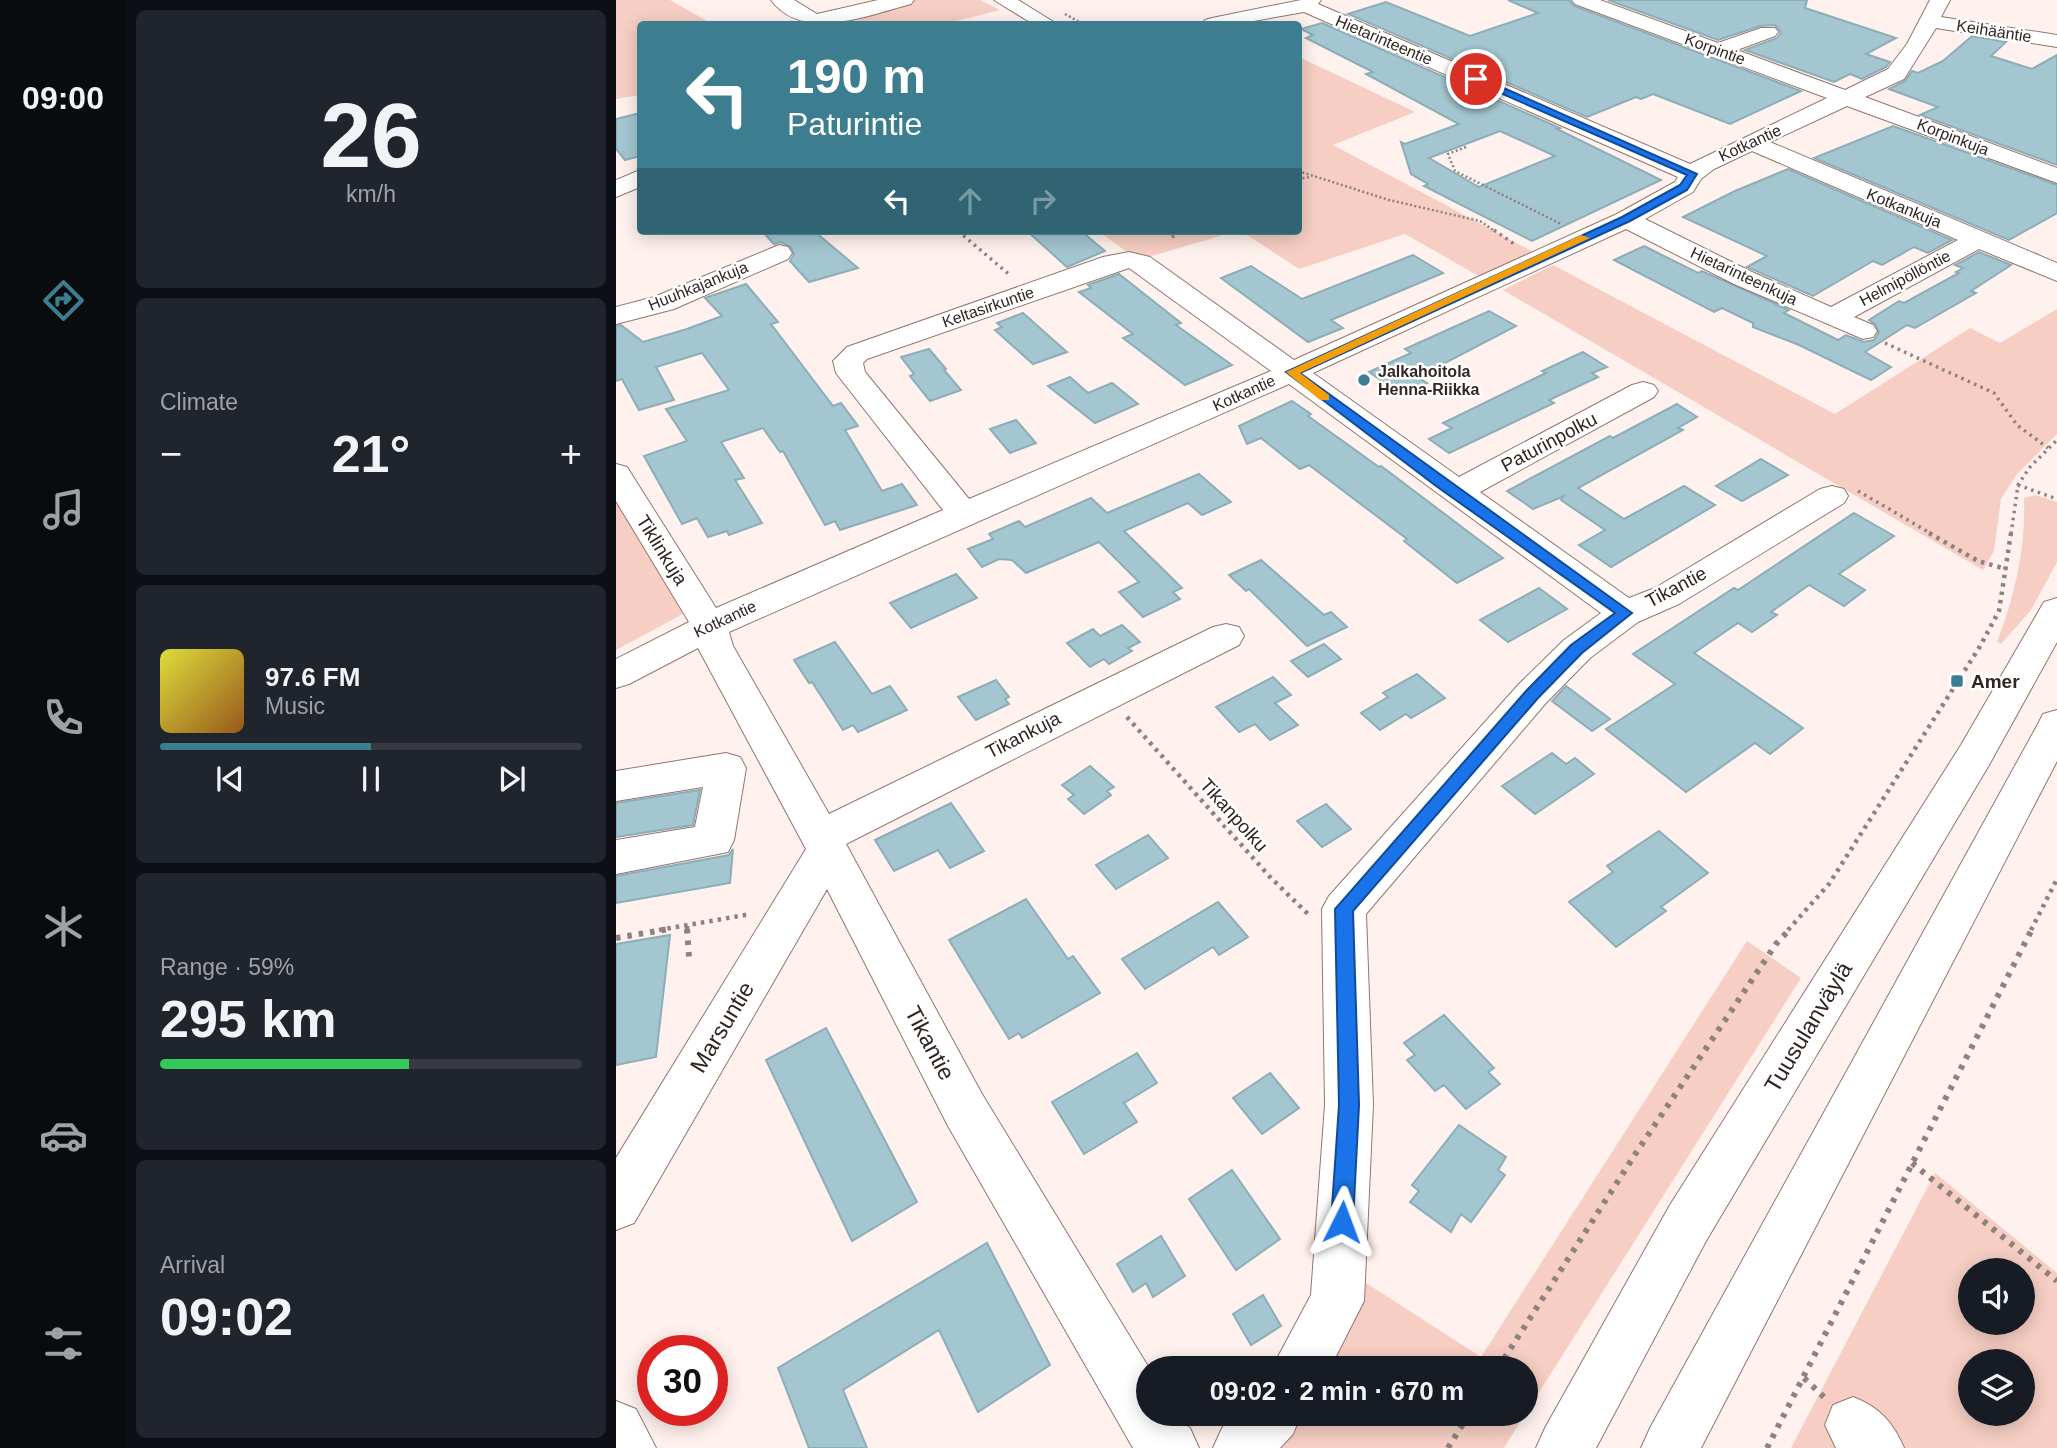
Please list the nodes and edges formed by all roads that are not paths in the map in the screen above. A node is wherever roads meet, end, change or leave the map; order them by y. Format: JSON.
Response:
{"nodes":[{"id":1,"x":781,"y":0,"type":"edge"},
{"id":2,"x":904,"y":0,"type":"edge"},
{"id":3,"x":1004,"y":0,"type":"edge"},
{"id":4,"x":1582,"y":0,"type":"edge"},
{"id":5,"x":1308,"y":3,"type":"edge"},
{"id":6,"x":1935,"y":11,"type":"edge"},
{"id":7,"x":1052,"y":17,"type":"edge"},
{"id":8,"x":1219,"y":21,"type":"edge"},
{"id":9,"x":1768,"y":32,"type":"dead end"},
{"id":10,"x":2057,"y":41,"type":"edge"},
{"id":11,"x":1719,"y":50,"type":"junction"},
{"id":12,"x":1848,"y":98,"type":"junction"},
{"id":13,"x":1752,"y":143,"type":"junction"},
{"id":14,"x":1692,"y":174,"type":"junction"},
{"id":15,"x":2057,"y":176,"type":"edge"},
{"id":16,"x":637,"y":179,"type":"edge"},
{"id":17,"x":616,"y":190,"type":"edge"},
{"id":18,"x":1626,"y":219,"type":"junction"},
{"id":19,"x":1977,"y":240,"type":"junction"},
{"id":20,"x":779,"y":253,"type":"dead end"},
{"id":21,"x":2057,"y":273,"type":"edge"},
{"id":22,"x":616,"y":316,"type":"edge"},
{"id":23,"x":1833,"y":317,"type":"junction"},
{"id":24,"x":1863,"y":331,"type":"road end"},
{"id":25,"x":1292,"y":372,"type":"junction"},
{"id":26,"x":1643,"y":391,"type":"dead end"},
{"id":27,"x":616,"y":474,"type":"edge"},
{"id":28,"x":1455,"y":493,"type":"junction"},
{"id":29,"x":1832,"y":496,"type":"road end"},
{"id":30,"x":965,"y":516,"type":"junction"},
{"id":31,"x":2057,"y":610,"type":"edge"},
{"id":32,"x":1625,"y":613,"type":"junction"},
{"id":33,"x":709,"y":626,"type":"junction"},
{"id":34,"x":1226,"y":636,"type":"dead end"},
{"id":35,"x":616,"y":675,"type":"edge"},
{"id":36,"x":2057,"y":724,"type":"edge"},
{"id":37,"x":616,"y":786,"type":"edge"},
{"id":38,"x":824,"y":844,"type":"junction"},
{"id":39,"x":616,"y":857,"type":"edge"},
{"id":40,"x":616,"y":1205,"type":"edge"},
{"id":41,"x":1307,"y":1356,"type":"edge"},
{"id":42,"x":1262,"y":1426,"type":"edge"},
{"id":43,"x":616,"y":1429,"type":"edge"},
{"id":44,"x":626,"y":1448,"type":"edge"},
{"id":45,"x":1170,"y":1448,"type":"edge"},
{"id":46,"x":1242,"y":1448,"type":"edge"},
{"id":47,"x":1565,"y":1448,"type":"edge"},
{"id":48,"x":1671,"y":1448,"type":"edge"}],
"edges":[{"from":1,"to":2,"type":"street"},
{"from":3,"to":7,"type":"street"},
{"from":4,"to":11,"type":"street","name":"Korpintie"},
{"from":5,"to":8,"type":"street"},
{"from":5,"to":14,"type":"street","name":"Hietarinteentie"},
{"from":6,"to":10,"type":"street","name":"Keihääntie"},
{"from":6,"to":12,"type":"street","name":"Kotkantie"},
{"from":9,"to":11,"type":"street"},
{"from":11,"to":12,"type":"street","name":"Korpintie"},
{"from":12,"to":13,"type":"street","name":"Kotkantie"},
{"from":12,"to":15,"type":"street","name":"Korpinkuja"},
{"from":13,"to":14,"type":"street","name":"Kotkantie"},
{"from":13,"to":19,"type":"street","name":"Kotkankuja"},
{"from":14,"to":18,"type":"street","name":"Kotkantie"},
{"from":16,"to":17,"type":"street"},
{"from":18,"to":23,"type":"street","name":"Hietarinteenkuja"},
{"from":18,"to":25,"type":"street","name":"Kotkantie"},
{"from":19,"to":21,"type":"street","name":"Kotkankuja"},
{"from":19,"to":23,"type":"street","name":"Helmipöllöntie"},
{"from":20,"to":22,"type":"street","name":"Huuhkajankuja"},
{"from":23,"to":24,"type":"street","name":"Hietarinteenkuja"},
{"from":25,"to":28,"type":"street","name":"Keltasirkuntie"},
{"from":25,"to":30,"type":"street","name":"Kotkantie"},
{"from":25,"to":30,"type":"street","name":"Keltasirkuntie"},
{"from":26,"to":28,"type":"street","name":"Paturinpolku"},
{"from":27,"to":33,"type":"street","name":"Tiklinkuja"},
{"from":28,"to":32,"type":"street","name":"Keltasirkuntie"},
{"from":29,"to":32,"type":"street","name":"Tikantie"},
{"from":30,"to":33,"type":"street","name":"Kotkantie"},
{"from":31,"to":47,"type":"street","name":"Tuusulanväylä"},
{"from":32,"to":41,"type":"street","name":"Tikantie"},
{"from":33,"to":35,"type":"street","name":"Kotkantie"},
{"from":33,"to":38,"type":"street","name":"Tikantie"},
{"from":34,"to":38,"type":"street","name":"Tikankuja"},
{"from":36,"to":48,"type":"street"},
{"from":37,"to":39,"type":"street"},
{"from":38,"to":40,"type":"street","name":"Marsuntie"},
{"from":38,"to":45,"type":"street","name":"Tikantie"},
{"from":42,"to":46,"type":"street"},
{"from":43,"to":44,"type":"street"}]}
